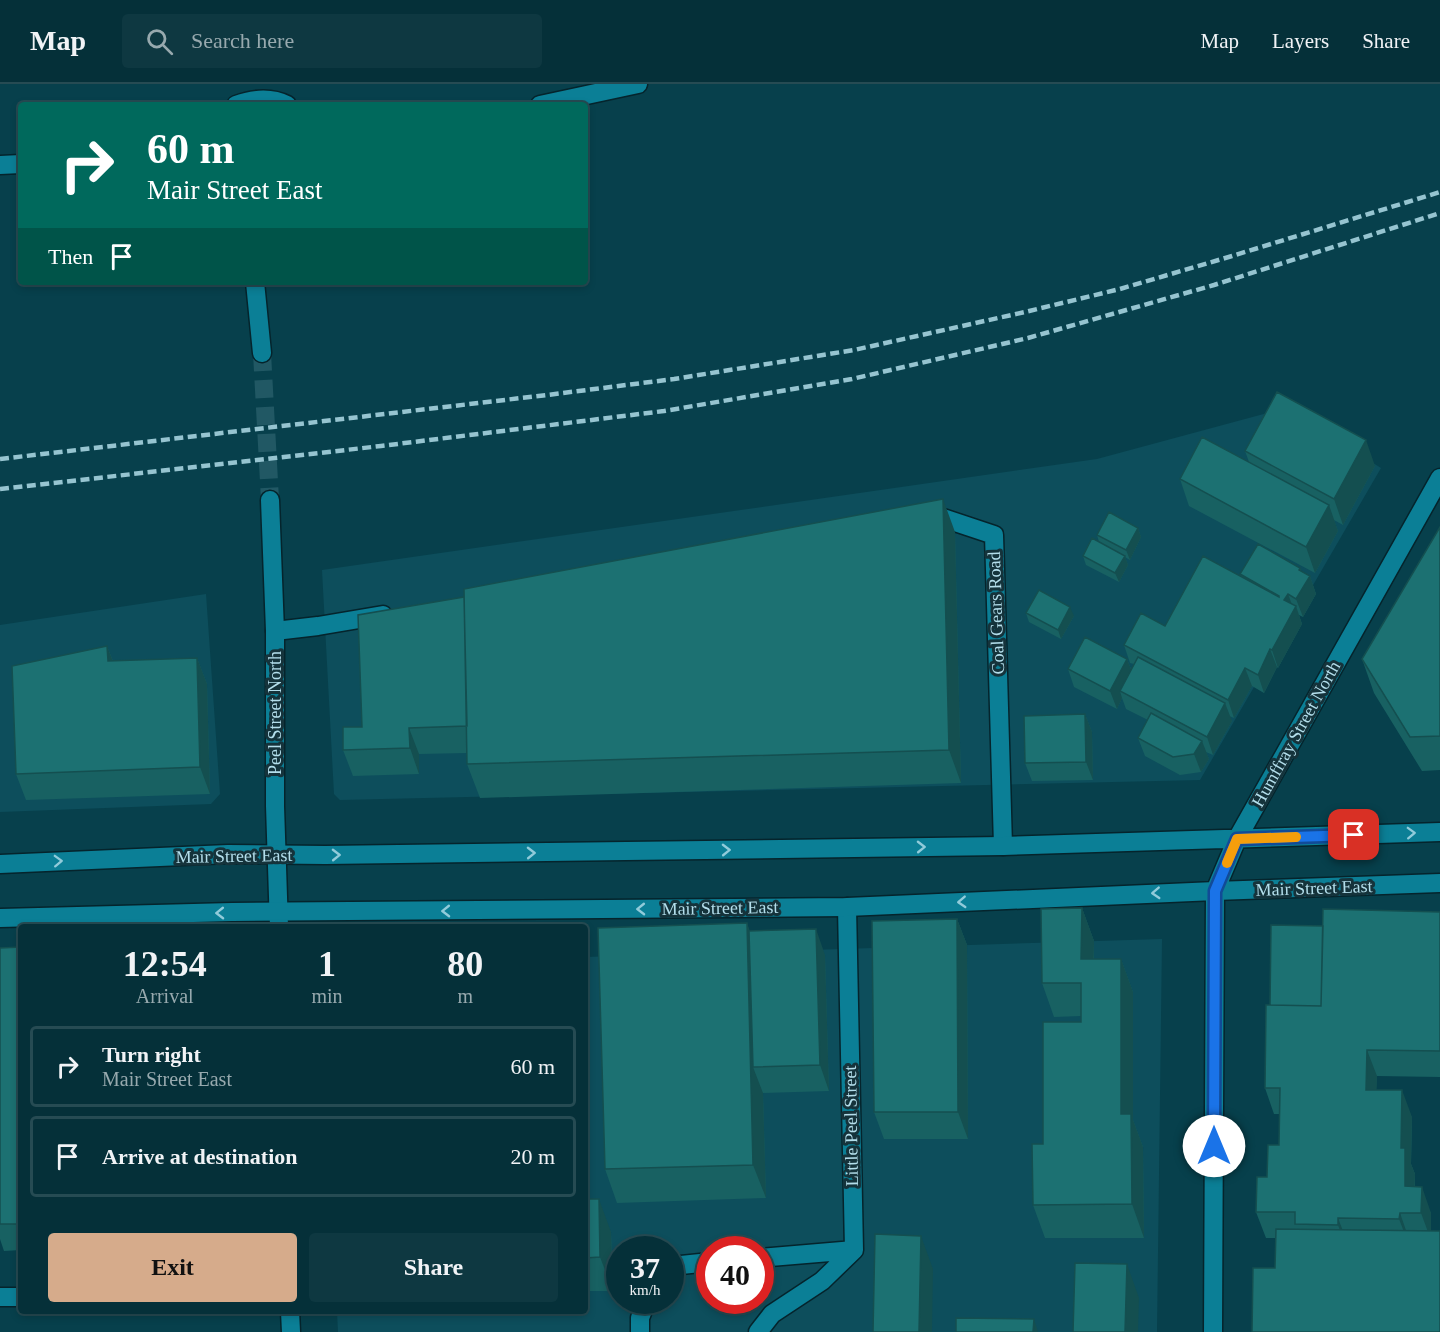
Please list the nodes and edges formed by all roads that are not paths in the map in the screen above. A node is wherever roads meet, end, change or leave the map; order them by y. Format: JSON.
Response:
{"nodes":[{"id":1,"x":638,"y":84,"type":"edge"},
{"id":2,"x":258,"y":92,"type":"edge"},
{"id":3,"x":241,"y":102,"type":"edge"},
{"id":4,"x":281,"y":102,"type":"edge"},
{"id":5,"x":554,"y":102,"type":"edge"},
{"id":6,"x":18,"y":164,"type":"edge"},
{"id":7,"x":0,"y":165,"type":"edge"},
{"id":8,"x":255,"y":285,"type":"edge"},
{"id":9,"x":262,"y":353,"type":"tunnel mouth"},
{"id":10,"x":1440,"y":478,"type":"edge"},
{"id":11,"x":270,"y":500,"type":"tunnel mouth"},
{"id":12,"x":914,"y":520,"type":"edge"},
{"id":13,"x":399,"y":612,"type":"edge"},
{"id":14,"x":275,"y":631,"type":"junction"},
{"id":15,"x":1440,"y":832,"type":"edge"},
{"id":16,"x":1237,"y":839,"type":"junction"},
{"id":17,"x":1004,"y":846,"type":"junction"},
{"id":18,"x":277,"y":854,"type":"junction"},
{"id":19,"x":0,"y":864,"type":"edge"},
{"id":20,"x":1440,"y":884,"type":"edge"},
{"id":21,"x":1215,"y":891,"type":"junction"},
{"id":22,"x":847,"y":907,"type":"junction"},
{"id":23,"x":0,"y":918,"type":"edge"},
{"id":24,"x":279,"y":920,"type":"edge"},
{"id":25,"x":854,"y":1250,"type":"junction"},
{"id":26,"x":774,"y":1257,"type":"edge"},
{"id":27,"x":0,"y":1297,"type":"edge"},
{"id":28,"x":18,"y":1297,"type":"edge"},
{"id":29,"x":290,"y":1314,"type":"edge"},
{"id":30,"x":642,"y":1314,"type":"edge"},
{"id":31,"x":291,"y":1332,"type":"edge"},
{"id":32,"x":640,"y":1332,"type":"edge"},
{"id":33,"x":758,"y":1332,"type":"edge"},
{"id":34,"x":1213,"y":1332,"type":"edge"}],
"edges":[{"from":1,"to":5,"type":"main road"},
{"from":2,"to":3,"type":"main road"},
{"from":2,"to":4,"type":"main road"},
{"from":6,"to":7,"type":"main road"},
{"from":8,"to":9,"type":"main road"},
{"from":10,"to":16,"type":"main road","name":"Humffray Street North"},
{"from":11,"to":14,"type":"main road","name":"Peel Street North"},
{"from":12,"to":17,"type":"main road","name":"Coal Gears Road"},
{"from":13,"to":14,"type":"main road"},
{"from":14,"to":18,"type":"main road","name":"Peel Street North"},
{"from":16,"to":15,"type":"main road","name":"Mair Street East","one_way":true},
{"from":16,"to":17,"type":"main road","name":"Mair Street East"},
{"from":16,"to":21,"type":"main road","name":"Humffray Street North"},
{"from":18,"to":17,"type":"main road","name":"Mair Street East","one_way":true},
{"from":19,"to":18,"type":"main road","name":"Mair Street East","one_way":true},
{"from":18,"to":24,"type":"main road","name":"Peel Street North"},
{"from":20,"to":21,"type":"main road","name":"Mair Street East"},
{"from":21,"to":22,"type":"main road","name":"Mair Street East","one_way":true},
{"from":21,"to":34,"type":"main road","name":"Humffray Street North"},
{"from":22,"to":24,"type":"main road","name":"Mair Street East","one_way":true},
{"from":22,"to":25,"type":"main road","name":"Little Peel Street"},
{"from":24,"to":23,"type":"main road","name":"Mair Street East","one_way":true},
{"from":25,"to":26,"type":"main road"},
{"from":25,"to":33,"type":"main road"},
{"from":27,"to":28,"type":"main road"},
{"from":29,"to":31,"type":"main road"},
{"from":30,"to":32,"type":"main road"}]}
